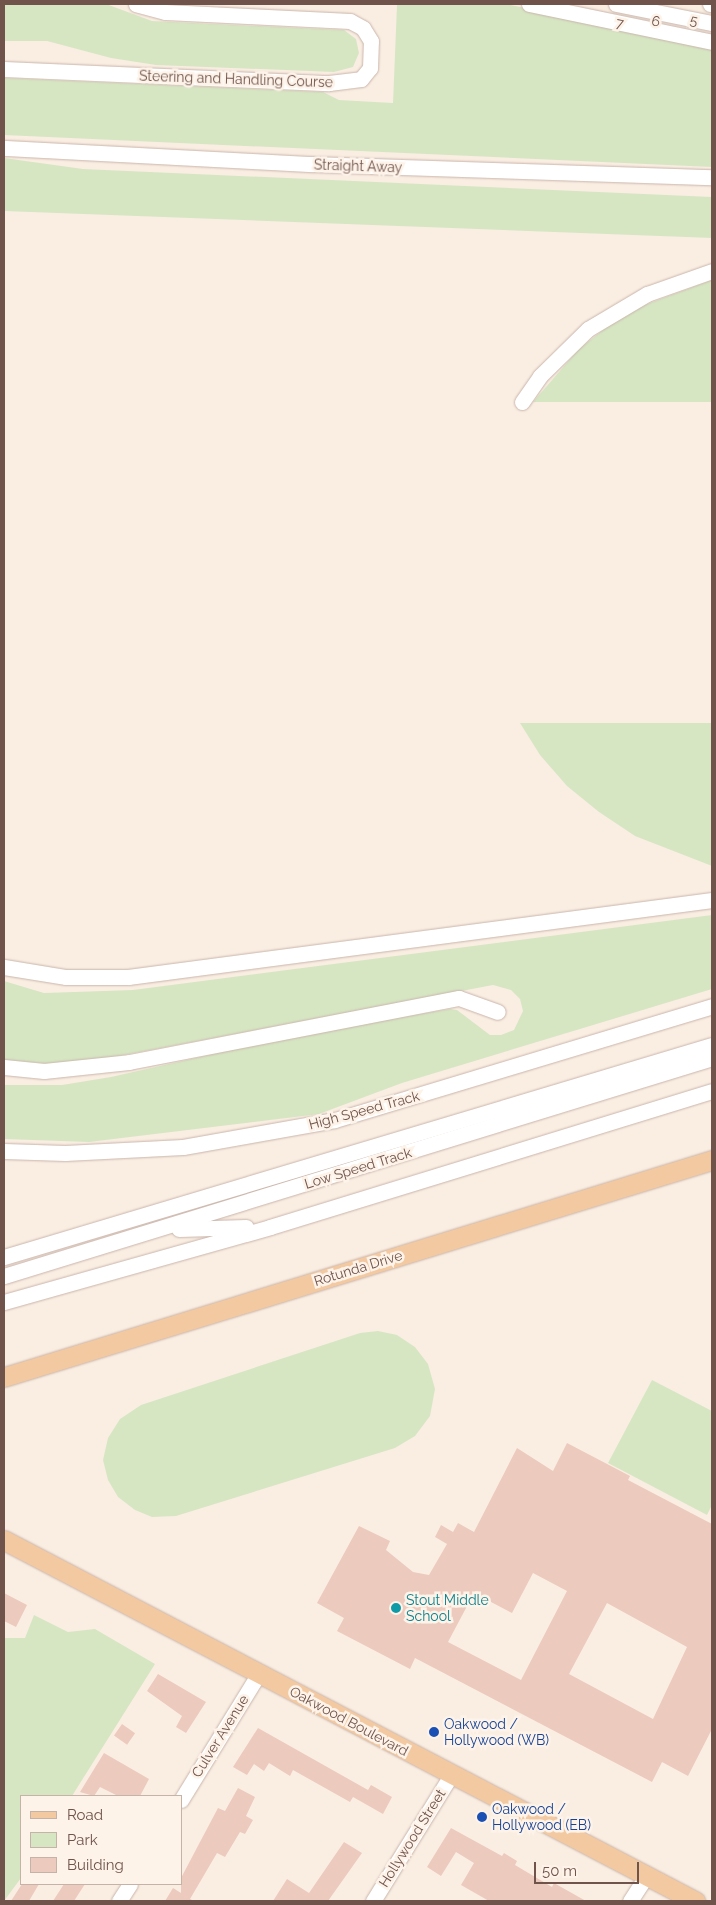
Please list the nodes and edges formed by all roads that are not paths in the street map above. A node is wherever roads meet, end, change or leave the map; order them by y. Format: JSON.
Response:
{"nodes":[{"id":1,"x":136,"y":4,"type":"edge"},
{"id":2,"x":528,"y":4,"type":"edge"},
{"id":3,"x":570,"y":4,"type":"edge"},
{"id":4,"x":616,"y":4,"type":"edge"},
{"id":5,"x":662,"y":4,"type":"edge"},
{"id":6,"x":712,"y":14,"type":"edge"},
{"id":7,"x":712,"y":24,"type":"edge"},
{"id":8,"x":712,"y":33,"type":"edge"},
{"id":9,"x":712,"y":42,"type":"edge"},
{"id":10,"x":4,"y":69,"type":"edge"},
{"id":11,"x":4,"y":148,"type":"edge"},
{"id":12,"x":712,"y":177,"type":"edge"},
{"id":13,"x":712,"y":270,"type":"edge"},
{"id":14,"x":522,"y":402,"type":"dead end"},
{"id":15,"x":712,"y":900,"type":"edge"},
{"id":16,"x":4,"y":967,"type":"edge"},
{"id":17,"x":712,"y":1006,"type":"edge"},
{"id":18,"x":498,"y":1012,"type":"dead end"},
{"id":19,"x":712,"y":1044,"type":"edge"},
{"id":20,"x":712,"y":1058,"type":"edge"},
{"id":21,"x":4,"y":1067,"type":"edge"},
{"id":22,"x":712,"y":1091,"type":"edge"},
{"id":23,"x":4,"y":1151,"type":"edge"},
{"id":24,"x":712,"y":1160,"type":"edge"},
{"id":25,"x":270,"y":1227,"type":"junction"},
{"id":26,"x":160,"y":1230,"type":"junction"},
{"id":27,"x":4,"y":1257,"type":"edge"},
{"id":28,"x":4,"y":1276,"type":"edge"},
{"id":29,"x":4,"y":1302,"type":"edge"},
{"id":30,"x":4,"y":1377,"type":"edge"},
{"id":31,"x":4,"y":1540,"type":"edge"},
{"id":32,"x":259,"y":1673,"type":"junction"},
{"id":33,"x":450,"y":1775,"type":"junction"},
{"id":34,"x":182,"y":1798,"type":"edge"},
{"id":35,"x":646,"y":1876,"type":"junction"},
{"id":36,"x":129,"y":1885,"type":"edge"},
{"id":37,"x":119,"y":1901,"type":"edge"},
{"id":38,"x":373,"y":1901,"type":"edge"},
{"id":39,"x":630,"y":1901,"type":"edge"},
{"id":40,"x":695,"y":1901,"type":"edge"}],
"edges":[{"from":1,"to":10,"type":"street","name":"Steering and Handling Course"},
{"from":2,"to":9,"type":"street","name":"7"},
{"from":3,"to":8,"type":"street","name":"6"},
{"from":4,"to":7,"type":"street","name":"5"},
{"from":5,"to":6,"type":"street"},
{"from":11,"to":12,"type":"street","name":"Straight Away"},
{"from":13,"to":14,"type":"street"},
{"from":15,"to":16,"type":"street"},
{"from":17,"to":23,"type":"street","name":"High Speed Track"},
{"from":18,"to":21,"type":"street"},
{"from":19,"to":27,"type":"street"},
{"from":20,"to":26,"type":"street","name":"Low Speed Track"},
{"from":22,"to":25,"type":"street"},
{"from":24,"to":30,"type":"main road","name":"Rotunda Drive"},
{"from":25,"to":26,"type":"street"},
{"from":25,"to":29,"type":"street"},
{"from":26,"to":28,"type":"street","name":"Low Speed Track"},
{"from":31,"to":32,"type":"main road","name":"Oakwood Boulevard"},
{"from":32,"to":33,"type":"main road","name":"Oakwood Boulevard"},
{"from":32,"to":34,"type":"street","name":"Culver Avenue"},
{"from":33,"to":35,"type":"main road","name":"Oakwood Boulevard"},
{"from":33,"to":38,"type":"street","name":"Hollywood Street"},
{"from":35,"to":39,"type":"street"},
{"from":35,"to":40,"type":"main road","name":"Oakwood Boulevard"},
{"from":36,"to":37,"type":"street"}]}
